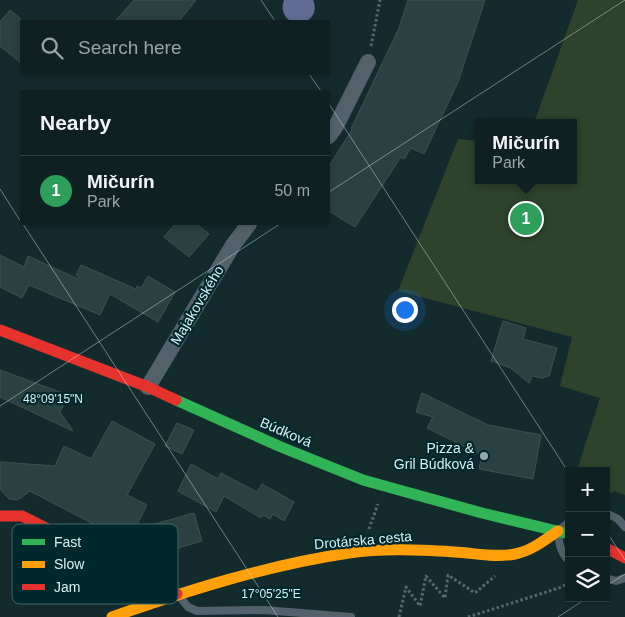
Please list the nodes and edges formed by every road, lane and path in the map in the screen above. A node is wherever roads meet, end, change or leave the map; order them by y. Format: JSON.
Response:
{"nodes":[{"id":1,"x":380,"y":0,"type":"edge"},
{"id":2,"x":368,"y":62,"type":"joint"},
{"id":3,"x":330,"y":135,"type":"edge"},
{"id":4,"x":248,"y":225,"type":"edge"},
{"id":5,"x":0,"y":330,"type":"edge"},
{"id":6,"x":148,"y":387,"type":"junction"},
{"id":7,"x":379,"y":501,"type":"dead end"},
{"id":8,"x":610,"y":515,"type":"edge"},
{"id":9,"x":0,"y":516,"type":"edge"},
{"id":10,"x":38,"y":524,"type":"edge"},
{"id":11,"x":625,"y":527,"type":"edge"},
{"id":12,"x":563,"y":532,"type":"edge"},
{"id":13,"x":367,"y":533,"type":"dead end"},
{"id":14,"x":610,"y":550,"type":"edge"},
{"id":15,"x":565,"y":557,"type":"edge"},
{"id":16,"x":625,"y":558,"type":"edge"},
{"id":17,"x":496,"y":576,"type":"dead end"},
{"id":18,"x":625,"y":578,"type":"edge"},
{"id":19,"x":610,"y":579,"type":"edge"},
{"id":20,"x":565,"y":585,"type":"edge"},
{"id":21,"x":178,"y":594,"type":"edge"},
{"id":22,"x":178,"y":595,"type":"edge"},
{"id":23,"x":149,"y":604,"type":"edge"},
{"id":24,"x":112,"y":617,"type":"edge"},
{"id":25,"x":351,"y":617,"type":"edge"},
{"id":26,"x":399,"y":617,"type":"edge"},
{"id":27,"x":468,"y":617,"type":"edge"}],
"edges":[{"from":1,"to":2,"type":"path"},
{"from":2,"to":3,"type":"street"},
{"from":4,"to":6,"type":"street","name":"Majakovského"},
{"from":5,"to":6,"type":"street","name":"Búdková"},
{"from":6,"to":12,"type":"street","name":"Búdková"},
{"from":7,"to":13,"type":"path"},
{"from":8,"to":11,"type":"lane"},
{"from":9,"to":10,"type":"street"},
{"from":12,"to":15,"type":"lane"},
{"from":12,"to":21,"type":"street","name":"Drotárska cesta"},
{"from":14,"to":16,"type":"street"},
{"from":17,"to":26,"type":"path"},
{"from":18,"to":19,"type":"lane"},
{"from":20,"to":27,"type":"path"},
{"from":22,"to":25,"type":"lane"},
{"from":23,"to":24,"type":"street","name":"Drotárska cesta"}]}
